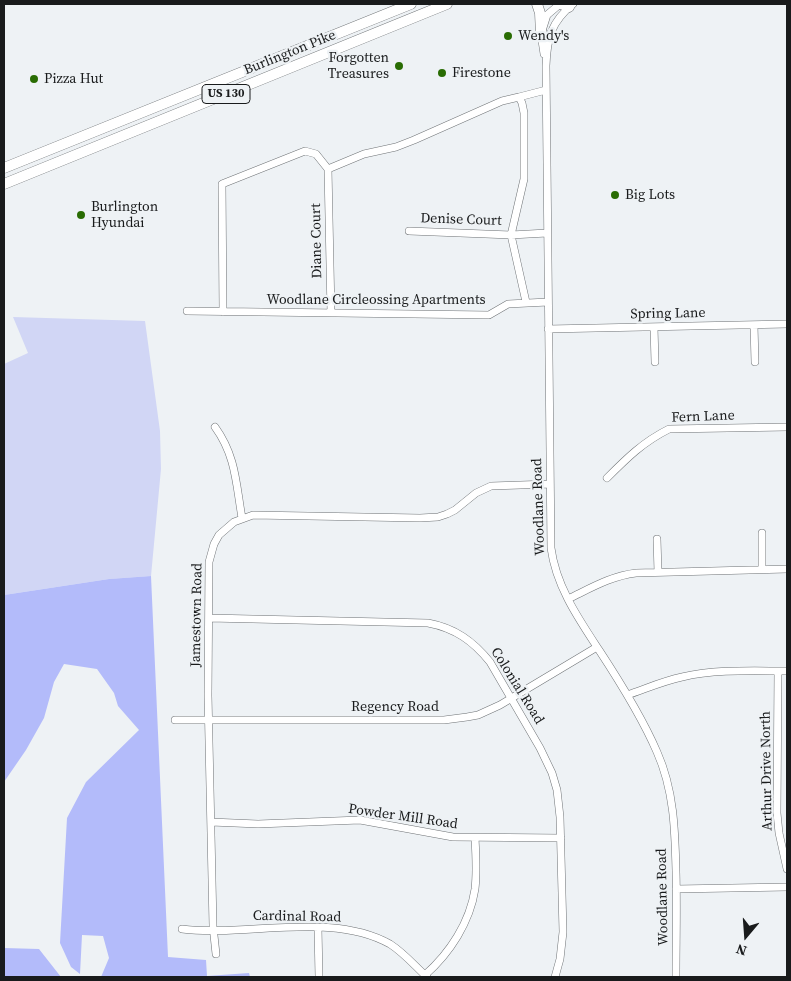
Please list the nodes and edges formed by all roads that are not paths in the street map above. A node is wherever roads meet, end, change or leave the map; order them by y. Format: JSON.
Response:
{"nodes":[{"id":1,"x":411,"y":4,"type":"edge"},
{"id":2,"x":447,"y":4,"type":"edge"},
{"id":3,"x":536,"y":4,"type":"edge"},
{"id":4,"x":566,"y":5,"type":"edge"},
{"id":5,"x":541,"y":34,"type":"junction"},
{"id":6,"x":546,"y":66,"type":"junction"},
{"id":7,"x":546,"y":90,"type":"junction"},
{"id":8,"x":519,"y":97,"type":"junction"},
{"id":9,"x":4,"y":168,"type":"edge"},
{"id":10,"x":328,"y":169,"type":"junction"},
{"id":11,"x":4,"y":184,"type":"edge"},
{"id":12,"x":409,"y":231,"type":"dead end"},
{"id":13,"x":547,"y":233,"type":"junction"},
{"id":14,"x":511,"y":234,"type":"junction"},
{"id":15,"x":526,"y":302,"type":"junction"},
{"id":16,"x":548,"y":302,"type":"junction"},
{"id":17,"x":187,"y":311,"type":"dead end"},
{"id":18,"x":223,"y":312,"type":"junction"},
{"id":19,"x":331,"y":313,"type":"junction"},
{"id":20,"x":787,"y":324,"type":"edge"},
{"id":21,"x":754,"y":325,"type":"junction"},
{"id":22,"x":654,"y":327,"type":"junction"},
{"id":23,"x":548,"y":329,"type":"junction"},
{"id":24,"x":655,"y":362,"type":"dead end"},
{"id":25,"x":755,"y":362,"type":"dead end"},
{"id":26,"x":787,"y":427,"type":"edge"},
{"id":27,"x":215,"y":428,"type":"dead end"},
{"id":28,"x":607,"y":478,"type":"dead end"},
{"id":29,"x":550,"y":484,"type":"junction"},
{"id":30,"x":242,"y":518,"type":"junction"},
{"id":31,"x":762,"y":533,"type":"dead end"},
{"id":32,"x":657,"y":538,"type":"dead end"},
{"id":33,"x":762,"y":569,"type":"junction"},
{"id":34,"x":787,"y":569,"type":"edge"},
{"id":35,"x":658,"y":572,"type":"junction"},
{"id":36,"x":568,"y":599,"type":"junction"},
{"id":37,"x":208,"y":618,"type":"junction"},
{"id":38,"x":597,"y":647,"type":"junction"},
{"id":39,"x":778,"y":671,"type":"junction"},
{"id":40,"x":787,"y":671,"type":"edge"},
{"id":41,"x":627,"y":695,"type":"junction"},
{"id":42,"x":510,"y":699,"type":"junction"},
{"id":43,"x":175,"y":720,"type":"dead end"},
{"id":44,"x":209,"y":720,"type":"junction"},
{"id":45,"x":778,"y":769,"type":"junction"},
{"id":46,"x":787,"y":769,"type":"edge"},
{"id":47,"x":211,"y":822,"type":"junction"},
{"id":48,"x":475,"y":838,"type":"junction"},
{"id":49,"x":561,"y":838,"type":"junction"},
{"id":50,"x":787,"y":869,"type":"edge"},
{"id":51,"x":787,"y":887,"type":"edge"},
{"id":52,"x":676,"y":889,"type":"junction"},
{"id":53,"x":318,"y":928,"type":"junction"},
{"id":54,"x":182,"y":929,"type":"dead end"},
{"id":55,"x":213,"y":929,"type":"junction"},
{"id":56,"x":216,"y":954,"type":"dead end"},
{"id":57,"x":426,"y":976,"type":"edge"},
{"id":58,"x":319,"y":977,"type":"edge"},
{"id":59,"x":555,"y":977,"type":"edge"},
{"id":60,"x":676,"y":977,"type":"edge"}],
"edges":[{"from":1,"to":9,"type":"highway","name":"Burlington Pike","number":"US 130"},
{"from":2,"to":11,"type":"highway","name":"Burlington Pike","number":"US 130"},
{"from":3,"to":5,"type":"highway"},
{"from":4,"to":5,"type":"street","name":"Woodlane Road"},
{"from":4,"to":6,"type":"street","name":"Woodlane Road"},
{"from":5,"to":6,"type":"street","name":"Woodlane Road"},
{"from":6,"to":7,"type":"street","name":"Woodlane Road"},
{"from":7,"to":8,"type":"street"},
{"from":7,"to":13,"type":"street","name":"Woodlane Road"},
{"from":8,"to":10,"type":"street"},
{"from":8,"to":14,"type":"street"},
{"from":10,"to":18,"type":"street"},
{"from":10,"to":19,"type":"street","name":"Diane Court"},
{"from":12,"to":14,"type":"street","name":"Denise Court"},
{"from":13,"to":14,"type":"street","name":"Denise Court"},
{"from":13,"to":16,"type":"street","name":"Woodlane Road"},
{"from":14,"to":15,"type":"street"},
{"from":15,"to":16,"type":"street","name":"Woodlane Circleossing Apartments"},
{"from":15,"to":19,"type":"street","name":"Woodlane Circleossing Apartments"},
{"from":16,"to":23,"type":"street","name":"Woodlane Road"},
{"from":17,"to":18,"type":"street","name":"Woodlane Circleossing Apartments"},
{"from":18,"to":19,"type":"street","name":"Woodlane Circleossing Apartments"},
{"from":20,"to":21,"type":"street","name":"Spring Lane"},
{"from":21,"to":22,"type":"street","name":"Spring Lane"},
{"from":21,"to":25,"type":"street"},
{"from":22,"to":23,"type":"street","name":"Spring Lane"},
{"from":22,"to":24,"type":"street"},
{"from":23,"to":29,"type":"street","name":"Woodlane Road"},
{"from":26,"to":28,"type":"street","name":"Fern Lane"},
{"from":27,"to":30,"type":"street"},
{"from":29,"to":30,"type":"street"},
{"from":29,"to":36,"type":"street","name":"Woodlane Road"},
{"from":30,"to":37,"type":"street","name":"Jamestown Road"},
{"from":31,"to":33,"type":"street"},
{"from":32,"to":35,"type":"street"},
{"from":33,"to":34,"type":"street"},
{"from":33,"to":35,"type":"street"},
{"from":35,"to":36,"type":"street"},
{"from":36,"to":38,"type":"street","name":"Woodlane Road"},
{"from":37,"to":42,"type":"street","name":"Colonial Road"},
{"from":37,"to":44,"type":"street","name":"Jamestown Road"},
{"from":38,"to":41,"type":"street","name":"Woodlane Road"},
{"from":38,"to":42,"type":"street","name":"Regency Road"},
{"from":39,"to":40,"type":"street"},
{"from":39,"to":41,"type":"street"},
{"from":39,"to":45,"type":"street","name":"Arthur Drive North"},
{"from":41,"to":52,"type":"street","name":"Woodlane Road"},
{"from":42,"to":44,"type":"street","name":"Regency Road"},
{"from":42,"to":49,"type":"street","name":"Colonial Road"},
{"from":43,"to":44,"type":"street","name":"Regency Road"},
{"from":44,"to":47,"type":"street","name":"Jamestown Road"},
{"from":45,"to":46,"type":"street"},
{"from":45,"to":50,"type":"street","name":"Arthur Drive North"},
{"from":47,"to":48,"type":"street","name":"Powder Mill Road"},
{"from":47,"to":55,"type":"street","name":"Jamestown Road"},
{"from":48,"to":49,"type":"street","name":"Powder Mill Road"},
{"from":48,"to":57,"type":"street"},
{"from":49,"to":59,"type":"street","name":"Colonial Road"},
{"from":51,"to":52,"type":"street"},
{"from":52,"to":60,"type":"street","name":"Woodlane Road"},
{"from":53,"to":55,"type":"street","name":"Cardinal Road"},
{"from":53,"to":57,"type":"street","name":"Cardinal Road"},
{"from":53,"to":58,"type":"street"},
{"from":54,"to":55,"type":"street","name":"Cardinal Road"},
{"from":55,"to":56,"type":"street","name":"Jamestown Road"}]}
